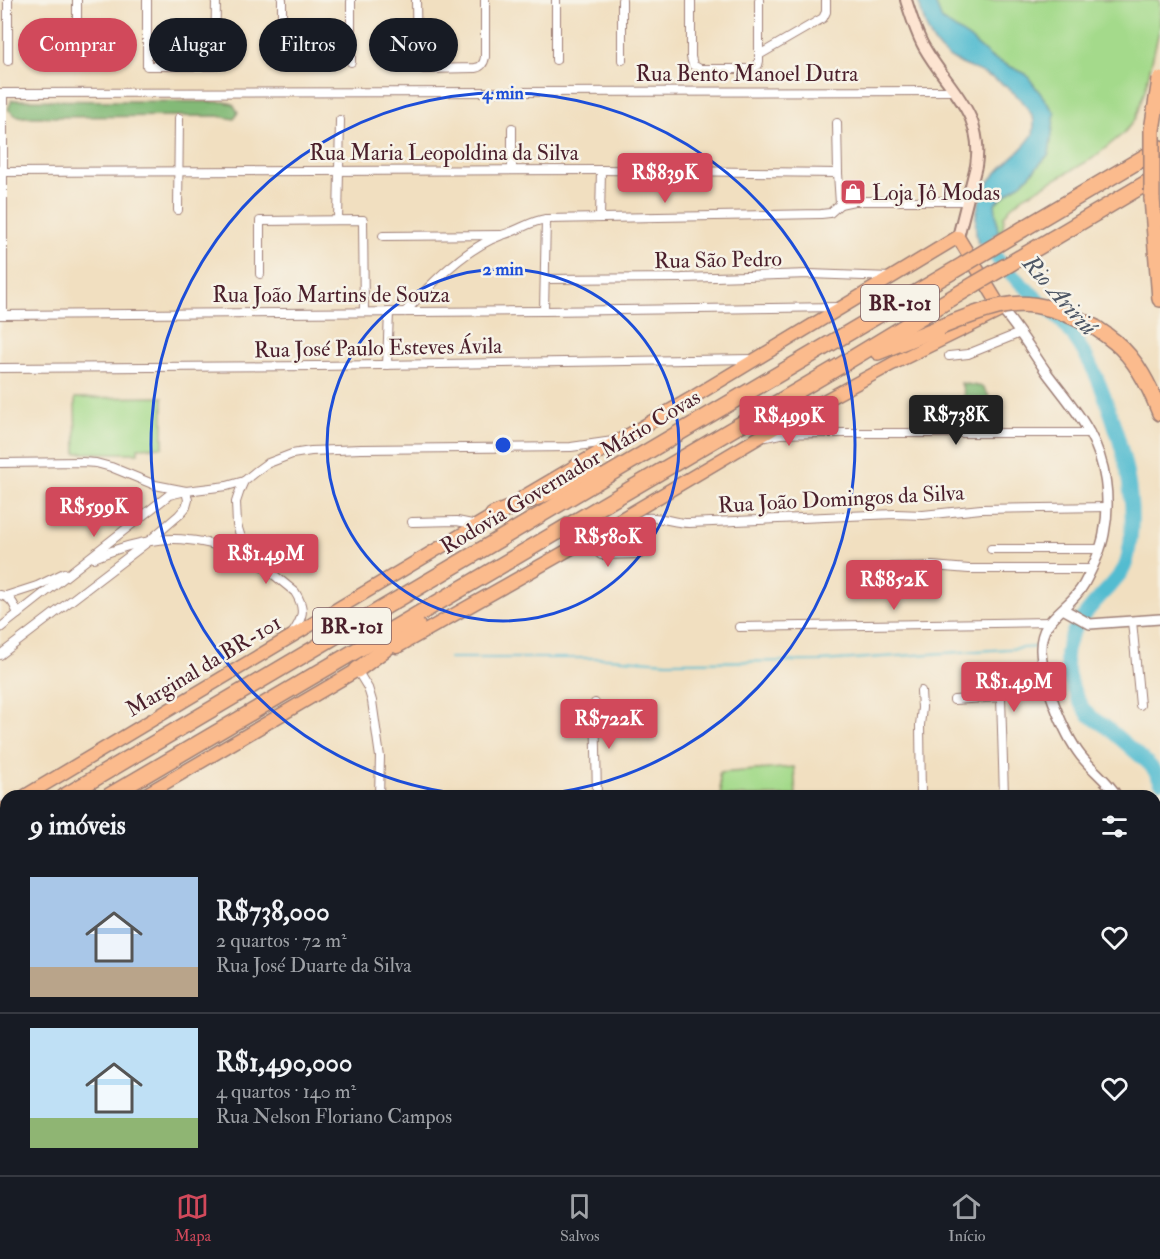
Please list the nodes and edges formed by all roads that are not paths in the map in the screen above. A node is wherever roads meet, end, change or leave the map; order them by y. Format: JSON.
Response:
{"nodes":[{"id":1,"x":8,"y":0,"type":"edge"},
{"id":2,"x":77,"y":0,"type":"edge"},
{"id":3,"x":147,"y":0,"type":"edge"},
{"id":4,"x":216,"y":0,"type":"edge"},
{"id":5,"x":282,"y":0,"type":"edge"},
{"id":6,"x":351,"y":0,"type":"edge"},
{"id":7,"x":416,"y":0,"type":"edge"},
{"id":8,"x":485,"y":0,"type":"edge"},
{"id":9,"x":556,"y":0,"type":"edge"},
{"id":10,"x":622,"y":0,"type":"edge"},
{"id":11,"x":691,"y":0,"type":"edge"},
{"id":12,"x":759,"y":0,"type":"edge"},
{"id":13,"x":826,"y":0,"type":"edge"},
{"id":14,"x":906,"y":0,"type":"edge"},
{"id":15,"x":77,"y":18,"type":"edge"},
{"id":16,"x":282,"y":18,"type":"edge"},
{"id":17,"x":351,"y":18,"type":"edge"},
{"id":18,"x":759,"y":55,"type":"junction"},
{"id":19,"x":556,"y":60,"type":"dead end"},
{"id":20,"x":622,"y":60,"type":"dead end"},
{"id":21,"x":8,"y":61,"type":"dead end"},
{"id":22,"x":1160,"y":80,"type":"edge"},
{"id":23,"x":953,"y":91,"type":"junction"},
{"id":24,"x":2,"y":93,"type":"edge"},
{"id":25,"x":179,"y":118,"type":"dead end"},
{"id":26,"x":340,"y":120,"type":"dead end"},
{"id":27,"x":837,"y":123,"type":"dead end"},
{"id":28,"x":512,"y":128,"type":"dead end"},
{"id":29,"x":2,"y":132,"type":"edge"},
{"id":30,"x":1160,"y":148,"type":"edge"},
{"id":31,"x":512,"y":170,"type":"junction"},
{"id":32,"x":601,"y":170,"type":"junction"},
{"id":33,"x":179,"y":171,"type":"junction"},
{"id":34,"x":339,"y":171,"type":"junction"},
{"id":35,"x":2,"y":172,"type":"edge"},
{"id":36,"x":838,"y":173,"type":"junction"},
{"id":37,"x":1160,"y":175,"type":"edge"},
{"id":38,"x":967,"y":201,"type":"junction"},
{"id":39,"x":840,"y":204,"type":"junction"},
{"id":40,"x":178,"y":210,"type":"dead end"},
{"id":41,"x":338,"y":216,"type":"junction"},
{"id":42,"x":600,"y":218,"type":"junction"},
{"id":43,"x":546,"y":219,"type":"junction"},
{"id":44,"x":502,"y":235,"type":"junction"},
{"id":45,"x":383,"y":236,"type":"dead end"},
{"id":46,"x":958,"y":237,"type":"junction"},
{"id":47,"x":2,"y":248,"type":"edge"},
{"id":48,"x":261,"y":274,"type":"dead end"},
{"id":49,"x":892,"y":277,"type":"junction"},
{"id":50,"x":545,"y":279,"type":"junction"},
{"id":51,"x":1160,"y":299,"type":"edge"},
{"id":52,"x":843,"y":307,"type":"junction"},
{"id":53,"x":1002,"y":310,"type":"junction"},
{"id":54,"x":544,"y":311,"type":"junction"},
{"id":55,"x":364,"y":312,"type":"junction"},
{"id":56,"x":389,"y":312,"type":"junction"},
{"id":57,"x":405,"y":312,"type":"junction"},
{"id":58,"x":1,"y":315,"type":"edge"},
{"id":59,"x":1020,"y":333,"type":"junction"},
{"id":60,"x":949,"y":356,"type":"dead end"},
{"id":61,"x":756,"y":359,"type":"junction"},
{"id":62,"x":387,"y":365,"type":"junction"},
{"id":63,"x":0,"y":368,"type":"edge"},
{"id":64,"x":833,"y":370,"type":"junction"},
{"id":65,"x":1160,"y":413,"type":"edge"},
{"id":66,"x":1090,"y":433,"type":"junction"},
{"id":67,"x":621,"y":440,"type":"junction"},
{"id":68,"x":753,"y":440,"type":"junction"},
{"id":69,"x":639,"y":456,"type":"junction"},
{"id":70,"x":0,"y":463,"type":"edge"},
{"id":71,"x":244,"y":482,"type":"junction"},
{"id":72,"x":227,"y":486,"type":"junction"},
{"id":73,"x":186,"y":491,"type":"junction"},
{"id":74,"x":236,"y":502,"type":"junction"},
{"id":75,"x":1107,"y":507,"type":"junction"},
{"id":76,"x":493,"y":515,"type":"junction"},
{"id":77,"x":412,"y":522,"type":"dead end"},
{"id":78,"x":477,"y":525,"type":"junction"},
{"id":79,"x":126,"y":529,"type":"junction"},
{"id":80,"x":240,"y":537,"type":"junction"},
{"id":81,"x":149,"y":541,"type":"junction"},
{"id":82,"x":590,"y":543,"type":"junction"},
{"id":83,"x":133,"y":545,"type":"junction"},
{"id":84,"x":991,"y":549,"type":"dead end"},
{"id":85,"x":1100,"y":549,"type":"junction"},
{"id":86,"x":231,"y":550,"type":"junction"},
{"id":87,"x":640,"y":554,"type":"dead end"},
{"id":88,"x":252,"y":557,"type":"junction"},
{"id":89,"x":82,"y":563,"type":"junction"},
{"id":90,"x":891,"y":567,"type":"dead end"},
{"id":91,"x":1091,"y":568,"type":"junction"},
{"id":92,"x":486,"y":575,"type":"junction"},
{"id":93,"x":3,"y":596,"type":"edge"},
{"id":94,"x":1067,"y":612,"type":"junction"},
{"id":95,"x":18,"y":614,"type":"junction"},
{"id":96,"x":1160,"y":619,"type":"edge"},
{"id":97,"x":1132,"y":621,"type":"junction"},
{"id":98,"x":1049,"y":622,"type":"junction"},
{"id":99,"x":739,"y":627,"type":"dead end"},
{"id":100,"x":0,"y":628,"type":"edge"},
{"id":101,"x":289,"y":638,"type":"junction"},
{"id":102,"x":0,"y":654,"type":"edge"},
{"id":103,"x":357,"y":670,"type":"junction"},
{"id":104,"x":921,"y":691,"type":"dead end"},
{"id":105,"x":954,"y":700,"type":"dead end"},
{"id":106,"x":595,"y":703,"type":"dead end"},
{"id":107,"x":1140,"y":705,"type":"dead end"},
{"id":108,"x":34,"y":790,"type":"edge"},
{"id":109,"x":75,"y":790,"type":"edge"},
{"id":110,"x":119,"y":790,"type":"edge"},
{"id":111,"x":153,"y":790,"type":"edge"},
{"id":112,"x":379,"y":790,"type":"edge"},
{"id":113,"x":597,"y":790,"type":"edge"},
{"id":114,"x":921,"y":790,"type":"edge"},
{"id":115,"x":1004,"y":790,"type":"edge"},
{"id":116,"x":1112,"y":790,"type":"edge"}],
"edges":[{"from":1,"to":21,"type":"street"},
{"from":2,"to":15,"type":"street"},
{"from":3,"to":4,"type":"street"},
{"from":5,"to":16,"type":"street"},
{"from":6,"to":17,"type":"street"},
{"from":7,"to":8,"type":"street"},
{"from":9,"to":19,"type":"street"},
{"from":10,"to":20,"type":"street"},
{"from":11,"to":18,"type":"street"},
{"from":12,"to":18,"type":"street"},
{"from":13,"to":18,"type":"street"},
{"from":14,"to":23,"type":"main road"},
{"from":22,"to":51,"type":"highway","bridge":true},
{"from":23,"to":24,"type":"street","name":"Rua Bento Manoel Dutra"},
{"from":23,"to":38,"type":"main road"},
{"from":24,"to":29,"type":"street"},
{"from":25,"to":33,"type":"street"},
{"from":26,"to":34,"type":"street"},
{"from":27,"to":36,"type":"street"},
{"from":28,"to":31,"type":"street"},
{"from":29,"to":35,"type":"street"},
{"from":30,"to":69,"type":"highway","name":"Rodovia Governador Mário Covas","number":"BR-101","bridge":true},
{"from":31,"to":32,"type":"street","name":"Rua Maria Leopoldina da Silva"},
{"from":31,"to":34,"type":"street","name":"Rua Maria Leopoldina da Silva"},
{"from":32,"to":36,"type":"street","name":"Rua Maria Leopoldina da Silva"},
{"from":32,"to":42,"type":"street"},
{"from":33,"to":34,"type":"street","name":"Rua Maria Leopoldina da Silva"},
{"from":33,"to":35,"type":"street","name":"Rua Maria Leopoldina da Silva"},
{"from":33,"to":40,"type":"street"},
{"from":34,"to":41,"type":"street"},
{"from":35,"to":47,"type":"street"},
{"from":36,"to":39,"type":"street"},
{"from":37,"to":64,"type":"highway","name":"Rodovia Governador Mário Covas","number":"BR-101","bridge":true},
{"from":38,"to":39,"type":"street"},
{"from":38,"to":46,"type":"main road"},
{"from":39,"to":42,"type":"street"},
{"from":41,"to":48,"type":"street"},
{"from":41,"to":55,"type":"street"},
{"from":42,"to":43,"type":"street"},
{"from":43,"to":44,"type":"street"},
{"from":43,"to":50,"type":"street"},
{"from":44,"to":45,"type":"street"},
{"from":44,"to":57,"type":"street"},
{"from":46,"to":49,"type":"main road","name":"Marginal da BR-101"},
{"from":46,"to":53,"type":"main road"},
{"from":47,"to":58,"type":"street"},
{"from":49,"to":50,"type":"street","name":"Rua São Pedro"},
{"from":49,"to":52,"type":"main road","name":"Marginal da BR-101"},
{"from":50,"to":54,"type":"street"},
{"from":52,"to":54,"type":"street","name":"Rua João Martins de Souza"},
{"from":52,"to":61,"type":"main road","name":"Marginal da BR-101"},
{"from":53,"to":59,"type":"street"},
{"from":53,"to":68,"type":"main road"},
{"from":54,"to":57,"type":"street","name":"Rua João Martins de Souza"},
{"from":55,"to":56,"type":"street","name":"Rua João Martins de Souza"},
{"from":55,"to":58,"type":"street","name":"Rua João Martins de Souza"},
{"from":56,"to":57,"type":"street","name":"Rua João Martins de Souza"},
{"from":56,"to":62,"type":"street"},
{"from":59,"to":60,"type":"street"},
{"from":59,"to":66,"type":"street"},
{"from":61,"to":62,"type":"street","name":"Rua José Paulo Esteves Ávila"},
{"from":61,"to":67,"type":"main road","name":"Marginal da BR-101"},
{"from":62,"to":63,"type":"street","name":"Rua José Paulo Esteves Ávila"},
{"from":64,"to":65,"type":"highway","number":"BR-101","bridge":true},
{"from":64,"to":92,"type":"highway","name":"Rodovia Governador Mário Covas","number":"BR-101"},
{"from":66,"to":68,"type":"street"},
{"from":66,"to":75,"type":"street"},
{"from":67,"to":71,"type":"street"},
{"from":67,"to":76,"type":"main road","name":"Marginal da BR-101"},
{"from":68,"to":82,"type":"main road"},
{"from":69,"to":76,"type":"highway"},
{"from":69,"to":109,"type":"highway","name":"Rodovia Governador Mário Covas","number":"BR-101"},
{"from":70,"to":73,"type":"street"},
{"from":71,"to":72,"type":"street"},
{"from":71,"to":74,"type":"street"},
{"from":72,"to":73,"type":"street"},
{"from":72,"to":74,"type":"street"},
{"from":73,"to":79,"type":"street"},
{"from":73,"to":81,"type":"street"},
{"from":74,"to":80,"type":"street"},
{"from":75,"to":82,"type":"street","name":"Rua João Domingos da Silva"},
{"from":75,"to":85,"type":"street"},
{"from":76,"to":78,"type":"main road","name":"Marginal da BR-101"},
{"from":77,"to":78,"type":"street"},
{"from":78,"to":101,"type":"main road","name":"Marginal da BR-101"},
{"from":79,"to":83,"type":"street"},
{"from":79,"to":89,"type":"street"},
{"from":80,"to":86,"type":"street"},
{"from":80,"to":88,"type":"street"},
{"from":81,"to":83,"type":"street"},
{"from":81,"to":86,"type":"street"},
{"from":81,"to":102,"type":"street"},
{"from":82,"to":87,"type":"street"},
{"from":82,"to":103,"type":"main road"},
{"from":83,"to":89,"type":"street"},
{"from":84,"to":85,"type":"street"},
{"from":85,"to":91,"type":"street"},
{"from":86,"to":88,"type":"street"},
{"from":88,"to":101,"type":"street"},
{"from":89,"to":93,"type":"street"},
{"from":89,"to":95,"type":"street"},
{"from":90,"to":91,"type":"street"},
{"from":91,"to":94,"type":"street"},
{"from":92,"to":103,"type":"highway"},
{"from":92,"to":110,"type":"highway","name":"Rodovia Governador Mário Covas","number":"BR-101"},
{"from":93,"to":95,"type":"street"},
{"from":94,"to":97,"type":"street"},
{"from":94,"to":98,"type":"street"},
{"from":95,"to":100,"type":"street"},
{"from":96,"to":97,"type":"street"},
{"from":97,"to":107,"type":"street"},
{"from":98,"to":99,"type":"street"},
{"from":98,"to":116,"type":"street"},
{"from":101,"to":108,"type":"main road","name":"Marginal da BR-101"},
{"from":103,"to":111,"type":"main road"},
{"from":103,"to":112,"type":"street"},
{"from":104,"to":114,"type":"street"},
{"from":105,"to":115,"type":"street"},
{"from":106,"to":113,"type":"street"}]}
